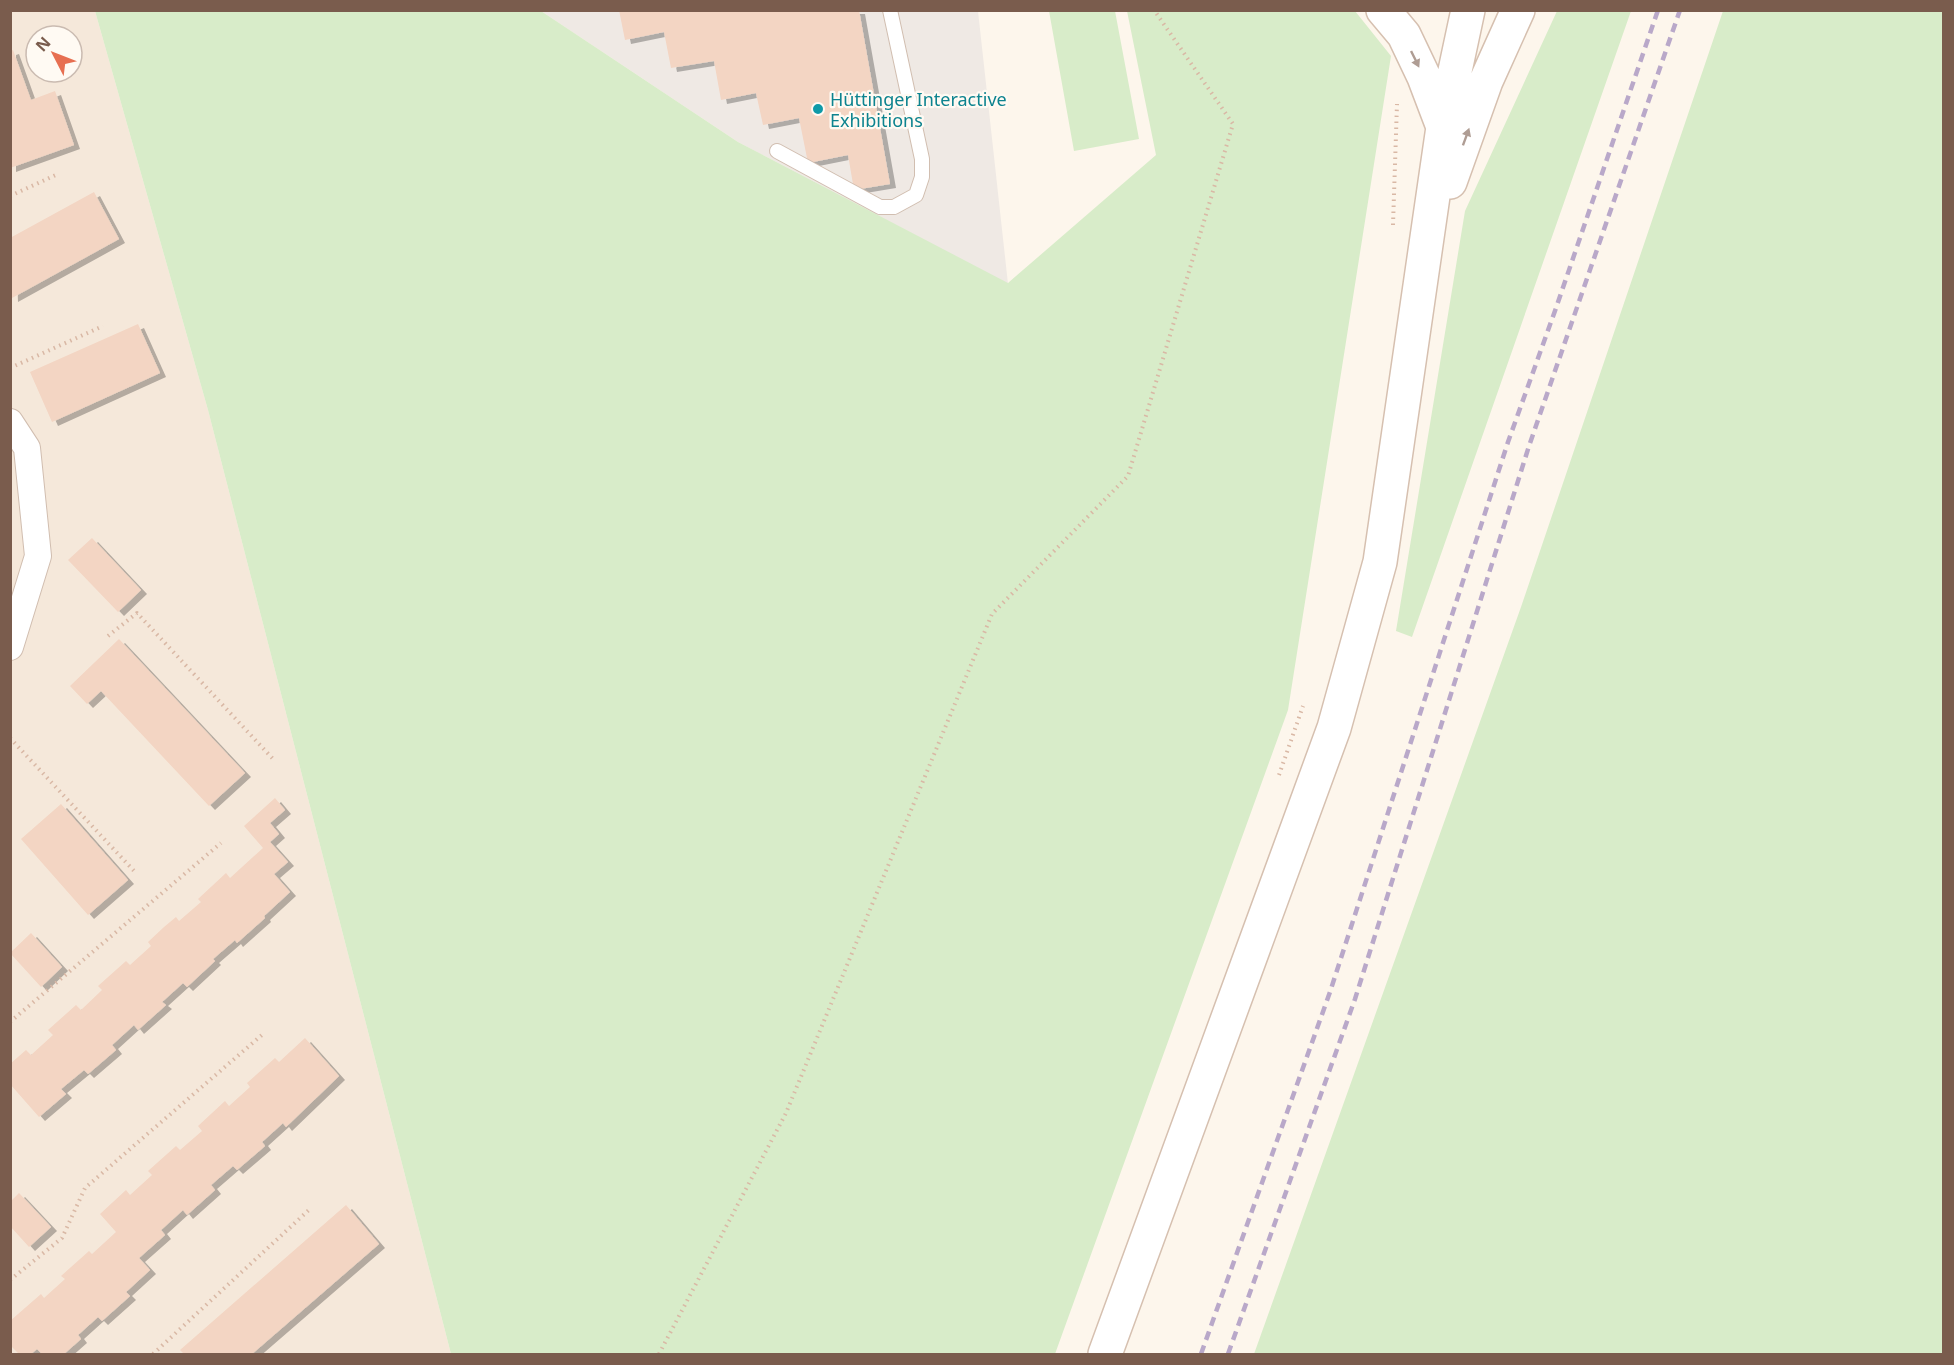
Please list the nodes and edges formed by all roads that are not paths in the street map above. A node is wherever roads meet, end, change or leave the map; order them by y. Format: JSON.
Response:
{"nodes":[{"id":1,"x":890,"y":10,"type":"edge"},
{"id":2,"x":1383,"y":10,"type":"edge"},
{"id":3,"x":1468,"y":10,"type":"edge"},
{"id":4,"x":1518,"y":10,"type":"edge"},
{"id":5,"x":1443,"y":127,"type":"junction"},
{"id":6,"x":777,"y":151,"type":"dead end"},
{"id":7,"x":1425,"y":252,"type":"junction"},
{"id":8,"x":10,"y":422,"type":"edge"},
{"id":9,"x":10,"y":647,"type":"edge"},
{"id":10,"x":1105,"y":1354,"type":"edge"}],
"edges":[{"from":1,"to":6,"type":"lane"},
{"from":2,"to":5,"type":"main road","one_way":true},
{"from":3,"to":5,"type":"main road"},
{"from":7,"to":4,"type":"main road","one_way":true},
{"from":5,"to":7,"type":"main road"},
{"from":7,"to":10,"type":"main road"},
{"from":8,"to":9,"type":"street"}]}
